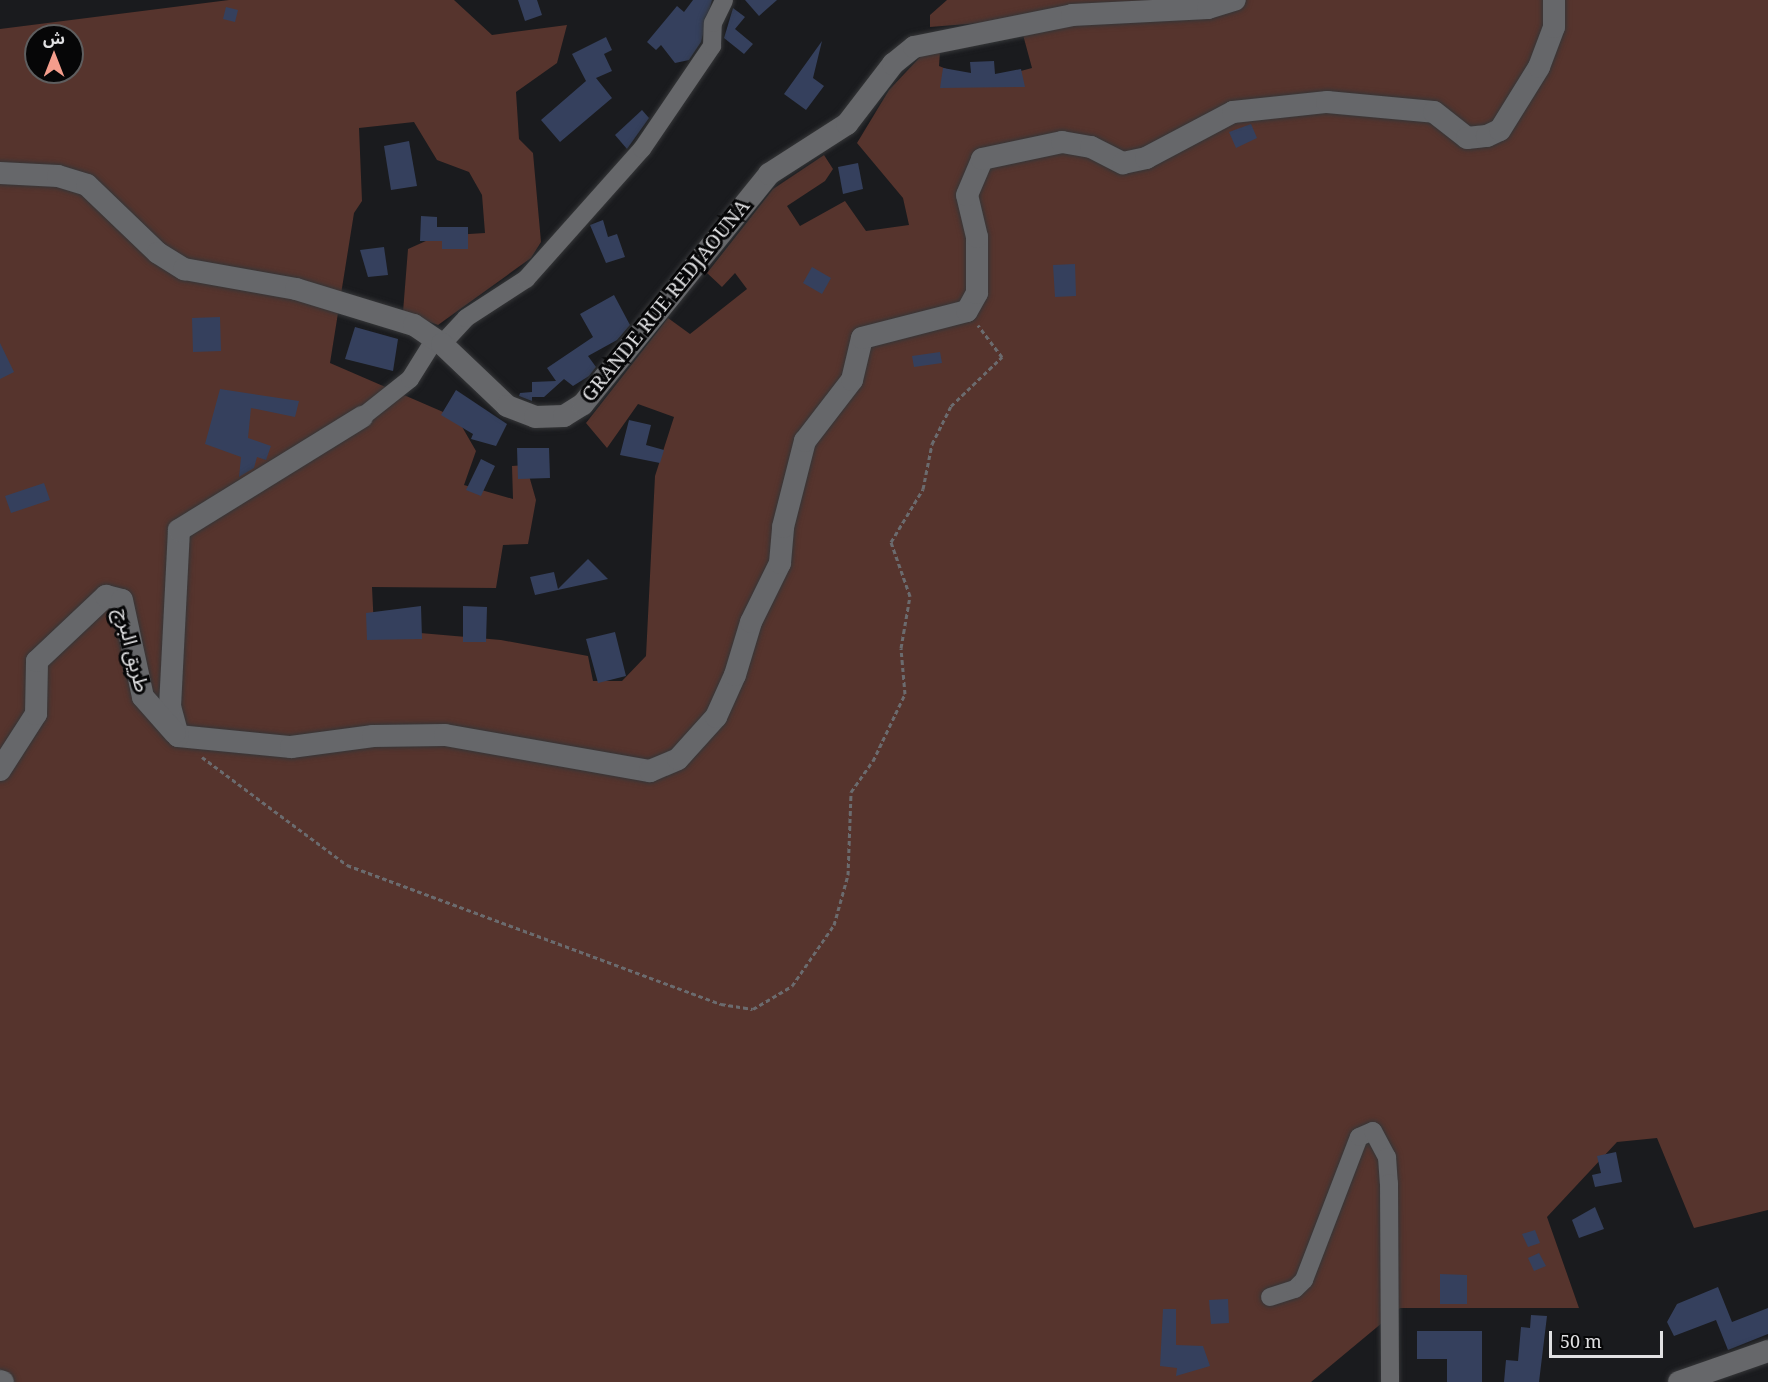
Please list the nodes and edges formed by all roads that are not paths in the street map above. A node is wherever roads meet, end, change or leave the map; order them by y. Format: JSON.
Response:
{"nodes":[{"id":1,"x":724,"y":0,"type":"edge"},
{"id":2,"x":1235,"y":0,"type":"edge"},
{"id":3,"x":1554,"y":0,"type":"edge"},
{"id":4,"x":0,"y":173,"type":"edge"},
{"id":5,"x":438,"y":342,"type":"junction"},
{"id":6,"x":362,"y":417,"type":"joint"},
{"id":7,"x":178,"y":736,"type":"junction"},
{"id":8,"x":0,"y":771,"type":"edge"},
{"id":9,"x":1270,"y":1297,"type":"dead end"},
{"id":10,"x":1768,"y":1351,"type":"edge"},
{"id":11,"x":1390,"y":1382,"type":"edge"},
{"id":12,"x":1679,"y":1382,"type":"edge"}],
"edges":[{"from":1,"to":5,"type":"street"},
{"from":2,"to":5,"type":"street","name":"GRANDE RUE REDJAOUNA"},
{"from":3,"to":7,"type":"street"},
{"from":4,"to":5,"type":"street","name":"GRANDE RUE REDJAOUNA"},
{"from":5,"to":6,"type":"street"},
{"from":6,"to":7,"type":"street"},
{"from":7,"to":8,"type":"street","name":"طريق البرج"},
{"from":9,"to":11,"type":"street"},
{"from":10,"to":12,"type":"street"}]}
